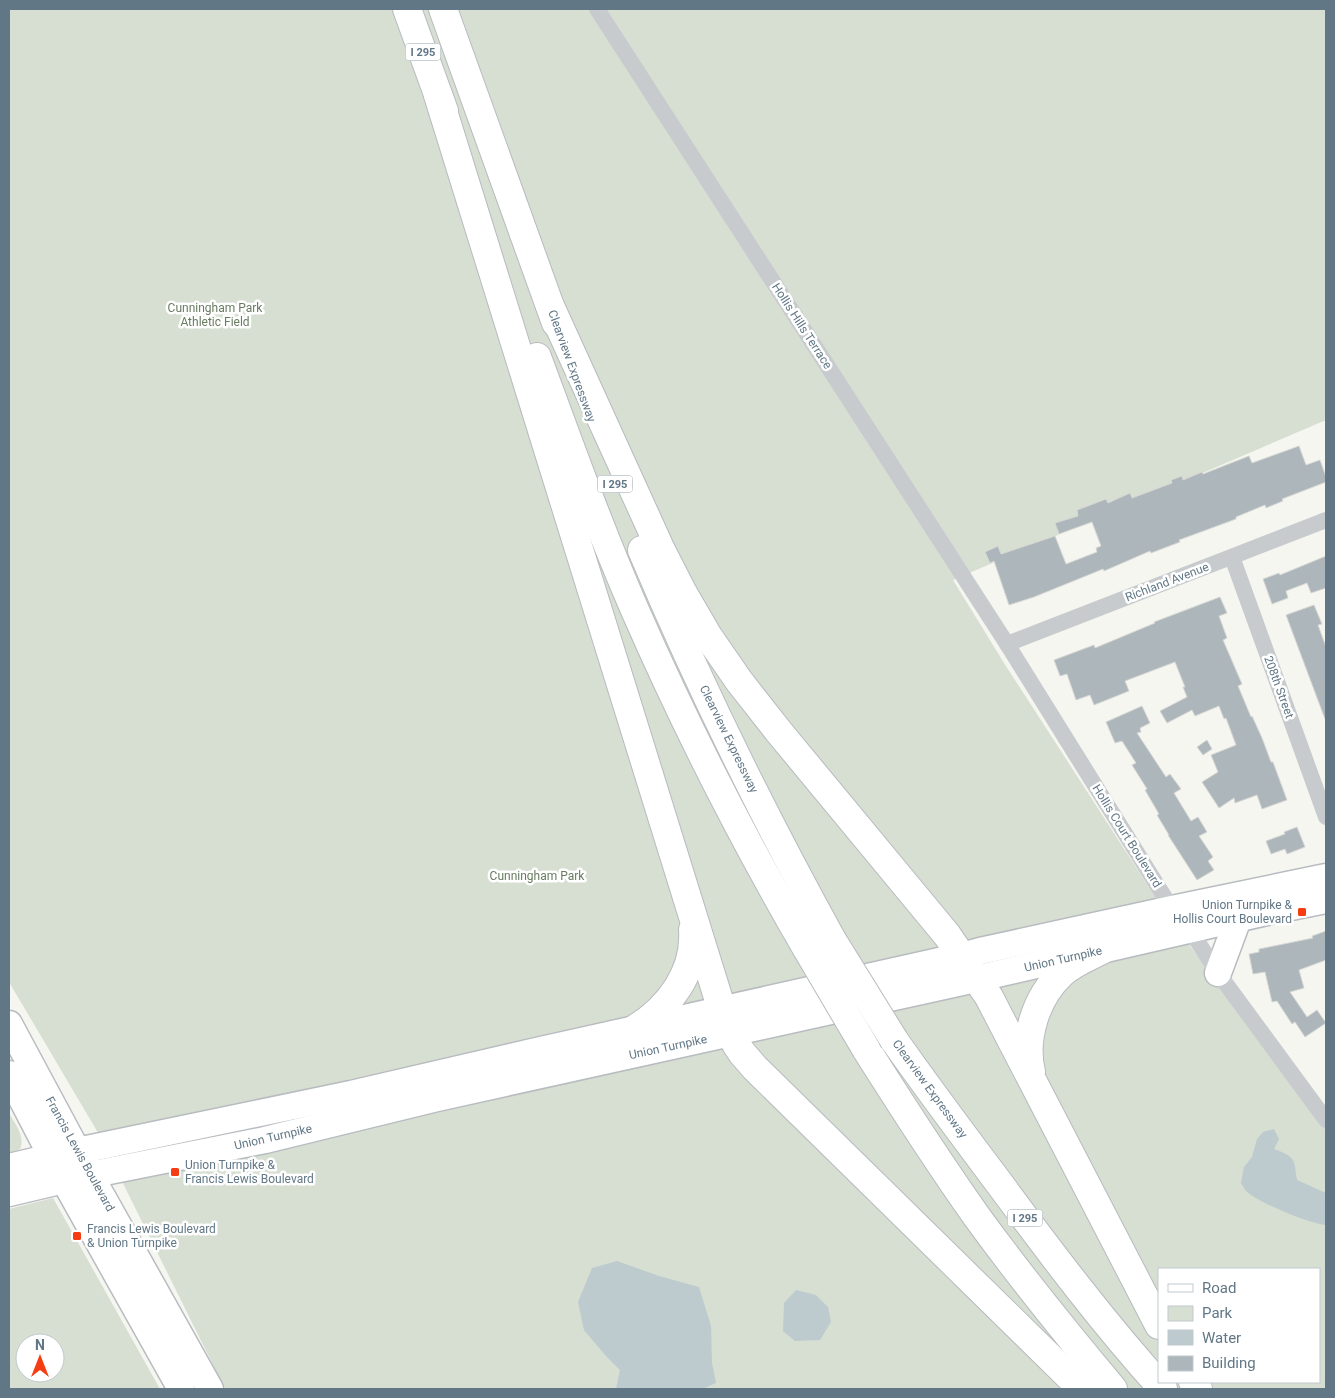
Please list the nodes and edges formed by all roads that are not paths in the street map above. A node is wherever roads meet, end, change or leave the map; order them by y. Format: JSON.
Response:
{"nodes":[{"id":1,"x":407,"y":9,"type":"edge"},
{"id":2,"x":443,"y":9,"type":"edge"},
{"id":3,"x":597,"y":9,"type":"edge"},
{"id":4,"x":438,"y":95,"type":"junction"},
{"id":5,"x":550,"y":306,"type":"junction"},
{"id":6,"x":1326,"y":520,"type":"edge"},
{"id":7,"x":1232,"y":557,"type":"junction"},
{"id":8,"x":1007,"y":644,"type":"junction"},
{"id":9,"x":1326,"y":817,"type":"edge"},
{"id":10,"x":1326,"y":877,"type":"edge"},
{"id":11,"x":1326,"y":900,"type":"edge"},
{"id":12,"x":689,"y":904,"type":"junction"},
{"id":13,"x":1172,"y":908,"type":"junction"},
{"id":14,"x":1238,"y":919,"type":"junction"},
{"id":15,"x":1190,"y":930,"type":"junction"},
{"id":16,"x":1102,"y":950,"type":"junction"},
{"id":17,"x":969,"y":967,"type":"junction"},
{"id":18,"x":1218,"y":973,"type":"junction"},
{"id":19,"x":727,"y":1021,"type":"junction"},
{"id":20,"x":9,"y":1024,"type":"edge"},
{"id":21,"x":635,"y":1029,"type":"junction"},
{"id":22,"x":9,"y":1074,"type":"edge"},
{"id":23,"x":1040,"y":1097,"type":"junction"},
{"id":24,"x":1326,"y":1120,"type":"edge"},
{"id":25,"x":77,"y":1151,"type":"junction"},
{"id":26,"x":52,"y":1157,"type":"junction"},
{"id":27,"x":9,"y":1167,"type":"edge"},
{"id":28,"x":90,"y":1175,"type":"junction"},
{"id":29,"x":64,"y":1180,"type":"junction"},
{"id":30,"x":9,"y":1193,"type":"edge"},
{"id":31,"x":1158,"y":1323,"type":"edge"},
{"id":32,"x":181,"y":1389,"type":"edge"},
{"id":33,"x":210,"y":1389,"type":"edge"},
{"id":34,"x":1082,"y":1389,"type":"edge"},
{"id":35,"x":1113,"y":1389,"type":"edge"},
{"id":36,"x":1163,"y":1389,"type":"edge"}],
"edges":[{"from":1,"to":4,"type":"highway","number":"I 295"},
{"from":2,"to":5,"type":"highway","name":"Clearview Expressway","number":"I 295"},
{"from":3,"to":8,"type":"street","name":"Hollis Hills Terrace"},
{"from":4,"to":12,"type":"highway"},
{"from":4,"to":35,"type":"highway","number":"I 295","bridge":true},
{"from":5,"to":17,"type":"highway"},
{"from":5,"to":36,"type":"highway","name":"Clearview Expressway","number":"I 295","bridge":true},
{"from":6,"to":7,"type":"street","name":"Richland Avenue"},
{"from":7,"to":8,"type":"street","name":"Richland Avenue"},
{"from":7,"to":9,"type":"street","name":"208th Street"},
{"from":8,"to":13,"type":"street","name":"Hollis Court Boulevard"},
{"from":10,"to":13,"type":"main road","name":"Union Turnpike"},
{"from":11,"to":14,"type":"main road","name":"Union Turnpike"},
{"from":12,"to":19,"type":"highway"},
{"from":12,"to":21,"type":"highway"},
{"from":13,"to":15,"type":"street","name":"Hollis Court Boulevard"},
{"from":13,"to":17,"type":"main road","name":"Union Turnpike"},
{"from":14,"to":15,"type":"main road","name":"Union Turnpike"},
{"from":14,"to":18,"type":"main road"},
{"from":15,"to":16,"type":"main road","name":"Union Turnpike"},
{"from":15,"to":18,"type":"street","name":"Hollis Court Boulevard"},
{"from":16,"to":17,"type":"main road","name":"Union Turnpike"},
{"from":16,"to":23,"type":"highway"},
{"from":17,"to":19,"type":"main road","name":"Union Turnpike"},
{"from":17,"to":23,"type":"highway"},
{"from":18,"to":24,"type":"street","name":"Hollis Court Boulevard"},
{"from":19,"to":21,"type":"main road","name":"Union Turnpike"},
{"from":19,"to":28,"type":"main road","name":"Union Turnpike"},
{"from":19,"to":34,"type":"highway"},
{"from":20,"to":25,"type":"main road","name":"Francis Lewis Boulevard"},
{"from":21,"to":25,"type":"main road","name":"Union Turnpike"},
{"from":22,"to":26,"type":"main road","name":"Francis Lewis Boulevard"},
{"from":23,"to":31,"type":"highway"},
{"from":25,"to":26,"type":"main road","name":"Union Turnpike"},
{"from":25,"to":28,"type":"main road","name":"Francis Lewis Boulevard"},
{"from":26,"to":27,"type":"main road","name":"Union Turnpike"},
{"from":26,"to":29,"type":"main road","name":"Francis Lewis Boulevard"},
{"from":28,"to":29,"type":"main road","name":"Union Turnpike"},
{"from":28,"to":33,"type":"main road","name":"Francis Lewis Boulevard"},
{"from":29,"to":30,"type":"main road","name":"Union Turnpike"},
{"from":29,"to":32,"type":"main road","name":"Francis Lewis Boulevard"}]}
